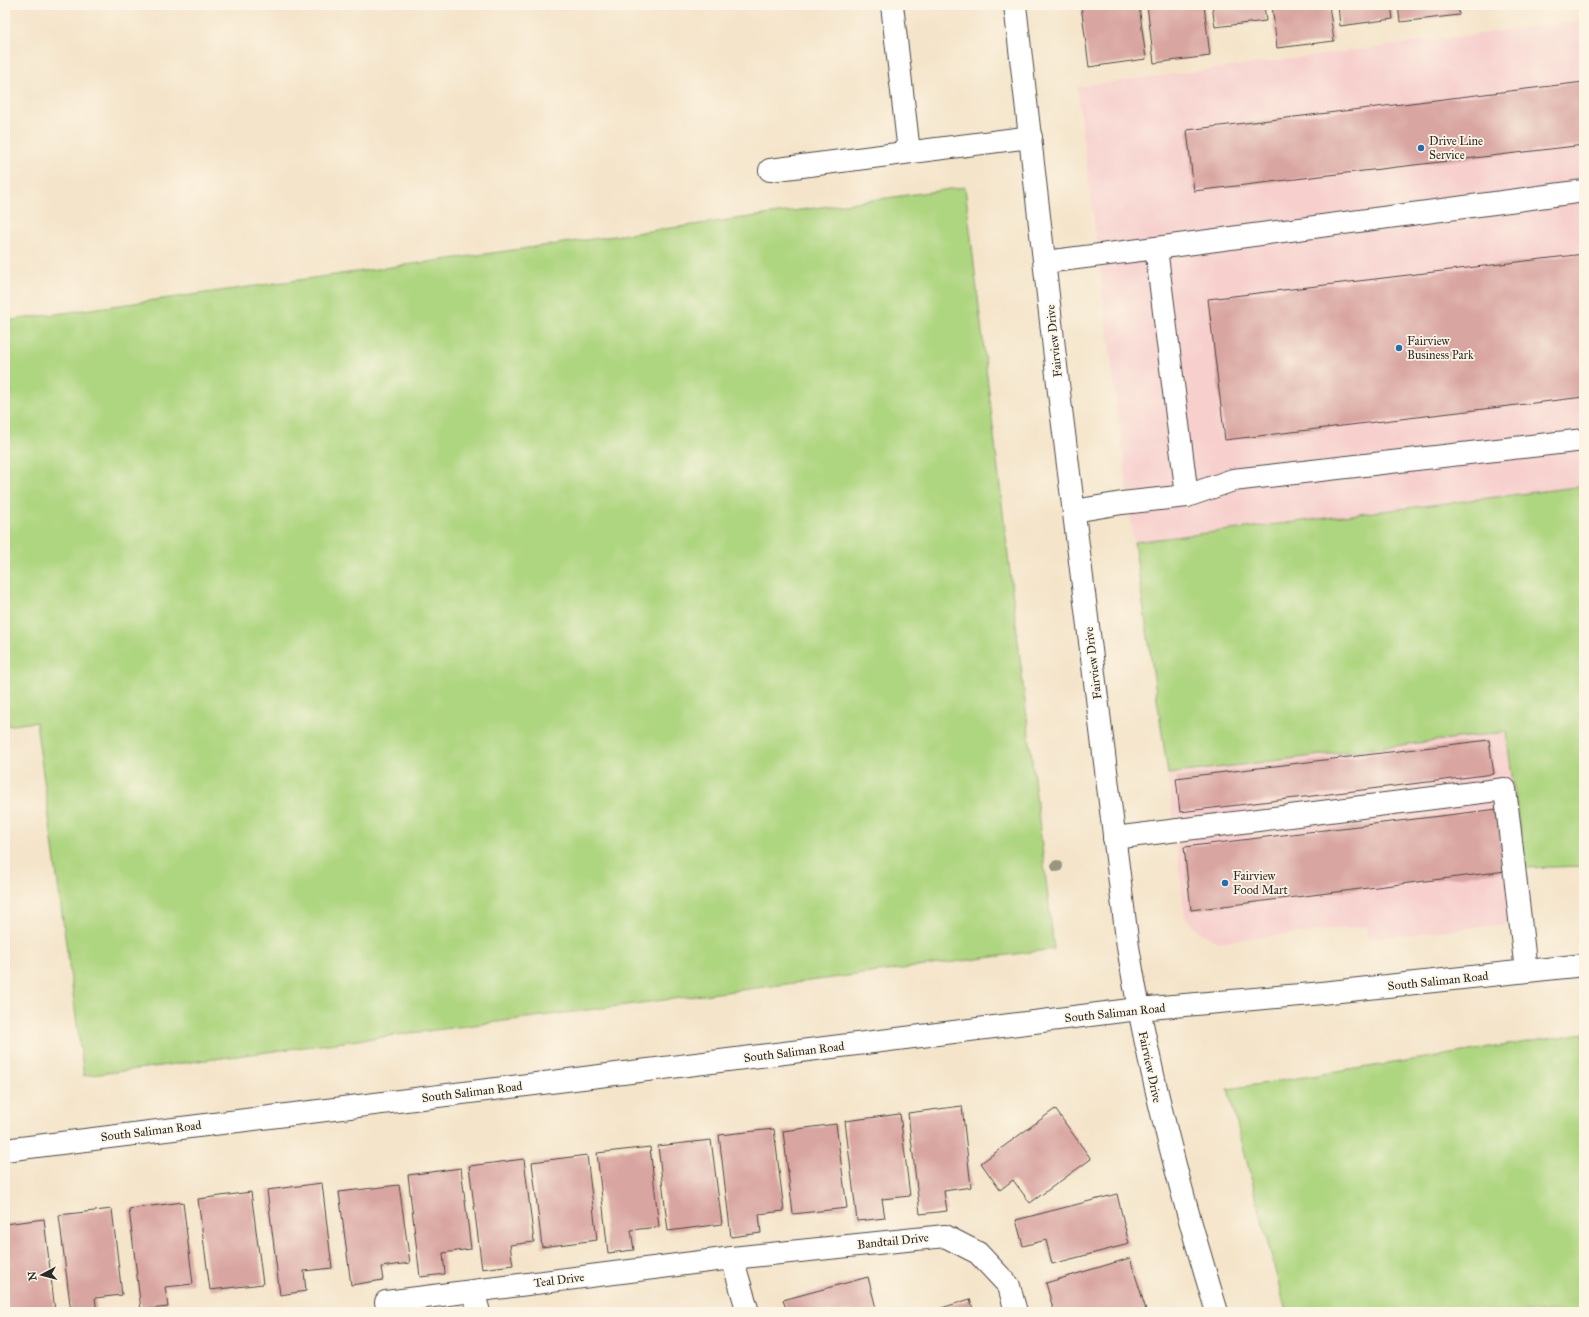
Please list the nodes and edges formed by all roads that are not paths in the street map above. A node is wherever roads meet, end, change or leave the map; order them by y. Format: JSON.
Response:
{"nodes":[{"id":1,"x":892,"y":5,"type":"edge"},
{"id":2,"x":1015,"y":5,"type":"edge"},
{"id":3,"x":1031,"y":138,"type":"junction"},
{"id":4,"x":909,"y":152,"type":"junction"},
{"id":5,"x":770,"y":170,"type":"dead end"},
{"id":6,"x":1584,"y":191,"type":"edge"},
{"id":7,"x":1156,"y":248,"type":"junction"},
{"id":8,"x":1045,"y":262,"type":"junction"},
{"id":9,"x":1584,"y":440,"type":"edge"},
{"id":10,"x":1187,"y":496,"type":"junction"},
{"id":11,"x":1074,"y":511,"type":"junction"},
{"id":12,"x":1114,"y":838,"type":"junction"},
{"id":13,"x":1584,"y":965,"type":"edge"},
{"id":14,"x":1526,"y":971,"type":"junction"},
{"id":15,"x":1138,"y":1010,"type":"junction"},
{"id":16,"x":5,"y":1150,"type":"edge"},
{"id":17,"x":732,"y":1258,"type":"junction"},
{"id":18,"x":473,"y":1291,"type":"junction"},
{"id":19,"x":386,"y":1302,"type":"dead end"},
{"id":20,"x":479,"y":1312,"type":"edge"},
{"id":21,"x":748,"y":1312,"type":"edge"},
{"id":22,"x":1016,"y":1312,"type":"edge"},
{"id":23,"x":1217,"y":1312,"type":"edge"}],
"edges":[{"from":1,"to":4,"type":"main road"},
{"from":2,"to":3,"type":"main road","name":"Fairview Drive"},
{"from":3,"to":4,"type":"main road"},
{"from":3,"to":8,"type":"main road","name":"Fairview Drive"},
{"from":4,"to":5,"type":"main road"},
{"from":6,"to":7,"type":"main road"},
{"from":7,"to":8,"type":"main road"},
{"from":7,"to":10,"type":"main road"},
{"from":8,"to":11,"type":"main road","name":"Fairview Drive"},
{"from":9,"to":10,"type":"main road"},
{"from":10,"to":11,"type":"main road"},
{"from":11,"to":12,"type":"main road","name":"Fairview Drive"},
{"from":12,"to":14,"type":"main road"},
{"from":12,"to":15,"type":"main road","name":"Fairview Drive"},
{"from":13,"to":14,"type":"main road","name":"South Saliman Road"},
{"from":14,"to":15,"type":"main road","name":"South Saliman Road"},
{"from":15,"to":16,"type":"main road","name":"South Saliman Road"},
{"from":15,"to":23,"type":"main road","name":"Fairview Drive"},
{"from":17,"to":18,"type":"main road","name":"Teal Drive"},
{"from":17,"to":21,"type":"main road"},
{"from":17,"to":22,"type":"main road","name":"Bandtail Drive"},
{"from":18,"to":19,"type":"main road","name":"Teal Drive"},
{"from":18,"to":20,"type":"main road"}]}
